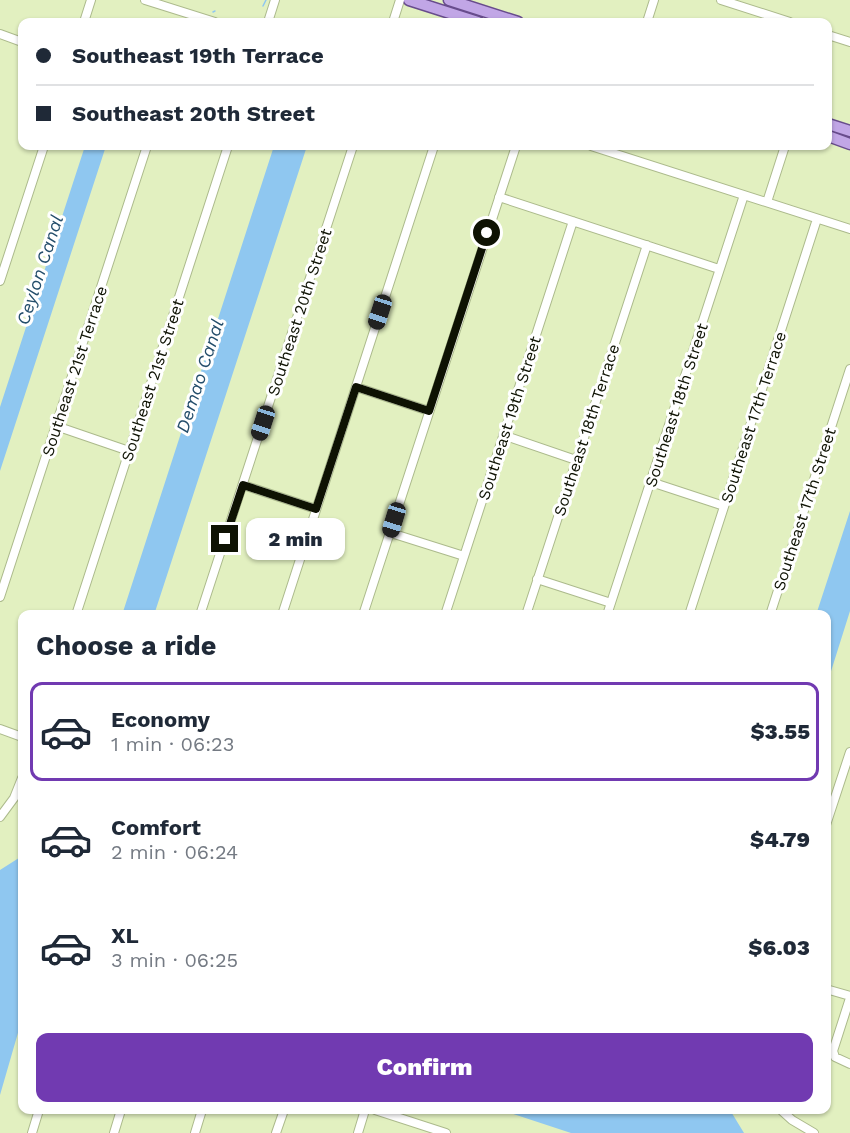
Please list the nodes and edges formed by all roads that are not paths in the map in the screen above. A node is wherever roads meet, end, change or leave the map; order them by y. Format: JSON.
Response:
{"nodes":[{"id":1,"x":91,"y":0,"type":"edge"},
{"id":2,"x":146,"y":0,"type":"edge"},
{"id":3,"x":275,"y":0,"type":"edge"},
{"id":4,"x":400,"y":0,"type":"edge"},
{"id":5,"x":409,"y":0,"type":"edge"},
{"id":6,"x":449,"y":0,"type":"edge"},
{"id":7,"x":654,"y":0,"type":"edge"},
{"id":8,"x":721,"y":0,"type":"edge"},
{"id":9,"x":85,"y":18,"type":"edge"},
{"id":10,"x":188,"y":18,"type":"edge"},
{"id":11,"x":269,"y":18,"type":"edge"},
{"id":12,"x":394,"y":18,"type":"edge"},
{"id":13,"x":465,"y":18,"type":"edge"},
{"id":14,"x":505,"y":18,"type":"edge"},
{"id":15,"x":648,"y":18,"type":"edge"},
{"id":16,"x":777,"y":18,"type":"edge"},
{"id":17,"x":0,"y":34,"type":"edge"},
{"id":18,"x":832,"y":36,"type":"edge"},
{"id":19,"x":18,"y":41,"type":"edge"},
{"id":20,"x":850,"y":42,"type":"edge"},
{"id":21,"x":832,"y":125,"type":"edge"},
{"id":22,"x":832,"y":130,"type":"edge"},
{"id":23,"x":850,"y":131,"type":"edge"},
{"id":24,"x":850,"y":136,"type":"edge"},
{"id":25,"x":832,"y":137,"type":"edge"},
{"id":26,"x":850,"y":144,"type":"edge"},
{"id":27,"x":43,"y":150,"type":"edge"},
{"id":28,"x":146,"y":150,"type":"edge"},
{"id":29,"x":227,"y":150,"type":"edge"},
{"id":30,"x":352,"y":150,"type":"edge"},
{"id":31,"x":433,"y":150,"type":"edge"},
{"id":32,"x":515,"y":150,"type":"edge"},
{"id":33,"x":603,"y":150,"type":"edge"},
{"id":34,"x":784,"y":150,"type":"edge"},
{"id":35,"x":744,"y":195,"type":"junction"},
{"id":36,"x":500,"y":197,"type":"junction"},
{"id":37,"x":767,"y":202,"type":"junction"},
{"id":38,"x":817,"y":219,"type":"junction"},
{"id":39,"x":573,"y":221,"type":"junction"},
{"id":40,"x":850,"y":230,"type":"edge"},
{"id":41,"x":647,"y":245,"type":"junction"},
{"id":42,"x":719,"y":268,"type":"junction"},
{"id":43,"x":0,"y":280,"type":"edge"},
{"id":44,"x":850,"y":369,"type":"edge"},
{"id":45,"x":356,"y":387,"type":"junction"},
{"id":46,"x":429,"y":411,"type":"junction"},
{"id":47,"x":56,"y":426,"type":"junction"},
{"id":48,"x":503,"y":435,"type":"junction"},
{"id":49,"x":129,"y":451,"type":"junction"},
{"id":50,"x":576,"y":460,"type":"junction"},
{"id":51,"x":651,"y":482,"type":"junction"},
{"id":52,"x":243,"y":485,"type":"junction"},
{"id":53,"x":724,"y":506,"type":"junction"},
{"id":54,"x":316,"y":509,"type":"junction"},
{"id":55,"x":391,"y":533,"type":"junction"},
{"id":56,"x":464,"y":556,"type":"junction"},
{"id":57,"x":537,"y":579,"type":"junction"},
{"id":58,"x":0,"y":597,"type":"edge"},
{"id":59,"x":611,"y":603,"type":"junction"},
{"id":60,"x":78,"y":610,"type":"edge"},
{"id":61,"x":203,"y":610,"type":"edge"},
{"id":62,"x":284,"y":610,"type":"edge"},
{"id":63,"x":365,"y":610,"type":"edge"},
{"id":64,"x":447,"y":610,"type":"edge"},
{"id":65,"x":528,"y":610,"type":"edge"},
{"id":66,"x":609,"y":610,"type":"edge"},
{"id":67,"x":691,"y":610,"type":"edge"},
{"id":68,"x":772,"y":610,"type":"edge"},
{"id":69,"x":0,"y":729,"type":"edge"},
{"id":70,"x":18,"y":735,"type":"edge"},
{"id":71,"x":850,"y":752,"type":"edge"},
{"id":72,"x":18,"y":788,"type":"edge"},
{"id":73,"x":831,"y":810,"type":"edge"},
{"id":74,"x":0,"y":817,"type":"edge"},
{"id":75,"x":831,"y":990,"type":"edge"},
{"id":76,"x":850,"y":997,"type":"edge"},
{"id":77,"x":850,"y":1064,"type":"edge"},
{"id":78,"x":38,"y":1114,"type":"edge"},
{"id":79,"x":120,"y":1114,"type":"edge"},
{"id":80,"x":201,"y":1114,"type":"edge"},
{"id":81,"x":283,"y":1114,"type":"edge"},
{"id":82,"x":364,"y":1114,"type":"edge"},
{"id":83,"x":387,"y":1114,"type":"edge"},
{"id":84,"x":785,"y":1114,"type":"edge"},
{"id":85,"x":441,"y":1132,"type":"edge"},
{"id":86,"x":32,"y":1133,"type":"edge"},
{"id":87,"x":114,"y":1133,"type":"edge"},
{"id":88,"x":195,"y":1133,"type":"edge"},
{"id":89,"x":276,"y":1133,"type":"edge"},
{"id":90,"x":358,"y":1133,"type":"edge"},
{"id":91,"x":814,"y":1133,"type":"edge"}],
"edges":[{"from":1,"to":9,"type":"street"},
{"from":2,"to":10,"type":"street"},
{"from":3,"to":11,"type":"street"},
{"from":4,"to":12,"type":"street"},
{"from":5,"to":13,"type":"main road"},
{"from":6,"to":14,"type":"main road"},
{"from":7,"to":15,"type":"street"},
{"from":8,"to":16,"type":"street"},
{"from":17,"to":19,"type":"street"},
{"from":18,"to":20,"type":"street"},
{"from":21,"to":23,"type":"main road"},
{"from":22,"to":24,"type":"main road"},
{"from":25,"to":26,"type":"main road"},
{"from":27,"to":43,"type":"street"},
{"from":28,"to":47,"type":"street","name":"Southeast 21st Terrace"},
{"from":29,"to":49,"type":"street","name":"Southeast 21st Street"},
{"from":30,"to":52,"type":"street","name":"Southeast 20th Street"},
{"from":31,"to":45,"type":"street"},
{"from":32,"to":36,"type":"street"},
{"from":33,"to":35,"type":"street"},
{"from":34,"to":37,"type":"street"},
{"from":35,"to":37,"type":"street"},
{"from":35,"to":42,"type":"street","name":"Southeast 18th Street"},
{"from":36,"to":39,"type":"street"},
{"from":36,"to":46,"type":"street"},
{"from":37,"to":38,"type":"street"},
{"from":38,"to":40,"type":"street"},
{"from":38,"to":53,"type":"street","name":"Southeast 17th Terrace"},
{"from":39,"to":41,"type":"street"},
{"from":39,"to":48,"type":"street","name":"Southeast 19th Street"},
{"from":41,"to":42,"type":"street"},
{"from":41,"to":50,"type":"street","name":"Southeast 18th Terrace"},
{"from":42,"to":51,"type":"street","name":"Southeast 18th Street"},
{"from":44,"to":68,"type":"street","name":"Southeast 17th Street"},
{"from":45,"to":46,"type":"street"},
{"from":45,"to":54,"type":"street"},
{"from":46,"to":55,"type":"street"},
{"from":47,"to":49,"type":"street"},
{"from":47,"to":58,"type":"street","name":"Southeast 21st Terrace"},
{"from":48,"to":50,"type":"street"},
{"from":48,"to":56,"type":"street","name":"Southeast 19th Street"},
{"from":49,"to":60,"type":"street","name":"Southeast 21st Street"},
{"from":50,"to":57,"type":"street","name":"Southeast 18th Terrace"},
{"from":51,"to":53,"type":"street"},
{"from":51,"to":59,"type":"street","name":"Southeast 18th Street"},
{"from":52,"to":54,"type":"street"},
{"from":52,"to":61,"type":"street","name":"Southeast 20th Street"},
{"from":53,"to":67,"type":"street","name":"Southeast 17th Terrace"},
{"from":54,"to":62,"type":"street"},
{"from":55,"to":56,"type":"street"},
{"from":55,"to":63,"type":"street"},
{"from":56,"to":64,"type":"street","name":"Southeast 19th Street"},
{"from":57,"to":59,"type":"street"},
{"from":57,"to":65,"type":"street","name":"Southeast 18th Terrace"},
{"from":59,"to":66,"type":"street","name":"Southeast 18th Street"},
{"from":69,"to":70,"type":"street"},
{"from":71,"to":73,"type":"street"},
{"from":72,"to":74,"type":"street"},
{"from":75,"to":76,"type":"street"},
{"from":76,"to":77,"type":"street"},
{"from":78,"to":86,"type":"street"},
{"from":79,"to":87,"type":"street"},
{"from":80,"to":88,"type":"street"},
{"from":81,"to":89,"type":"street"},
{"from":82,"to":90,"type":"street"},
{"from":83,"to":85,"type":"street"},
{"from":84,"to":91,"type":"street"}]}
